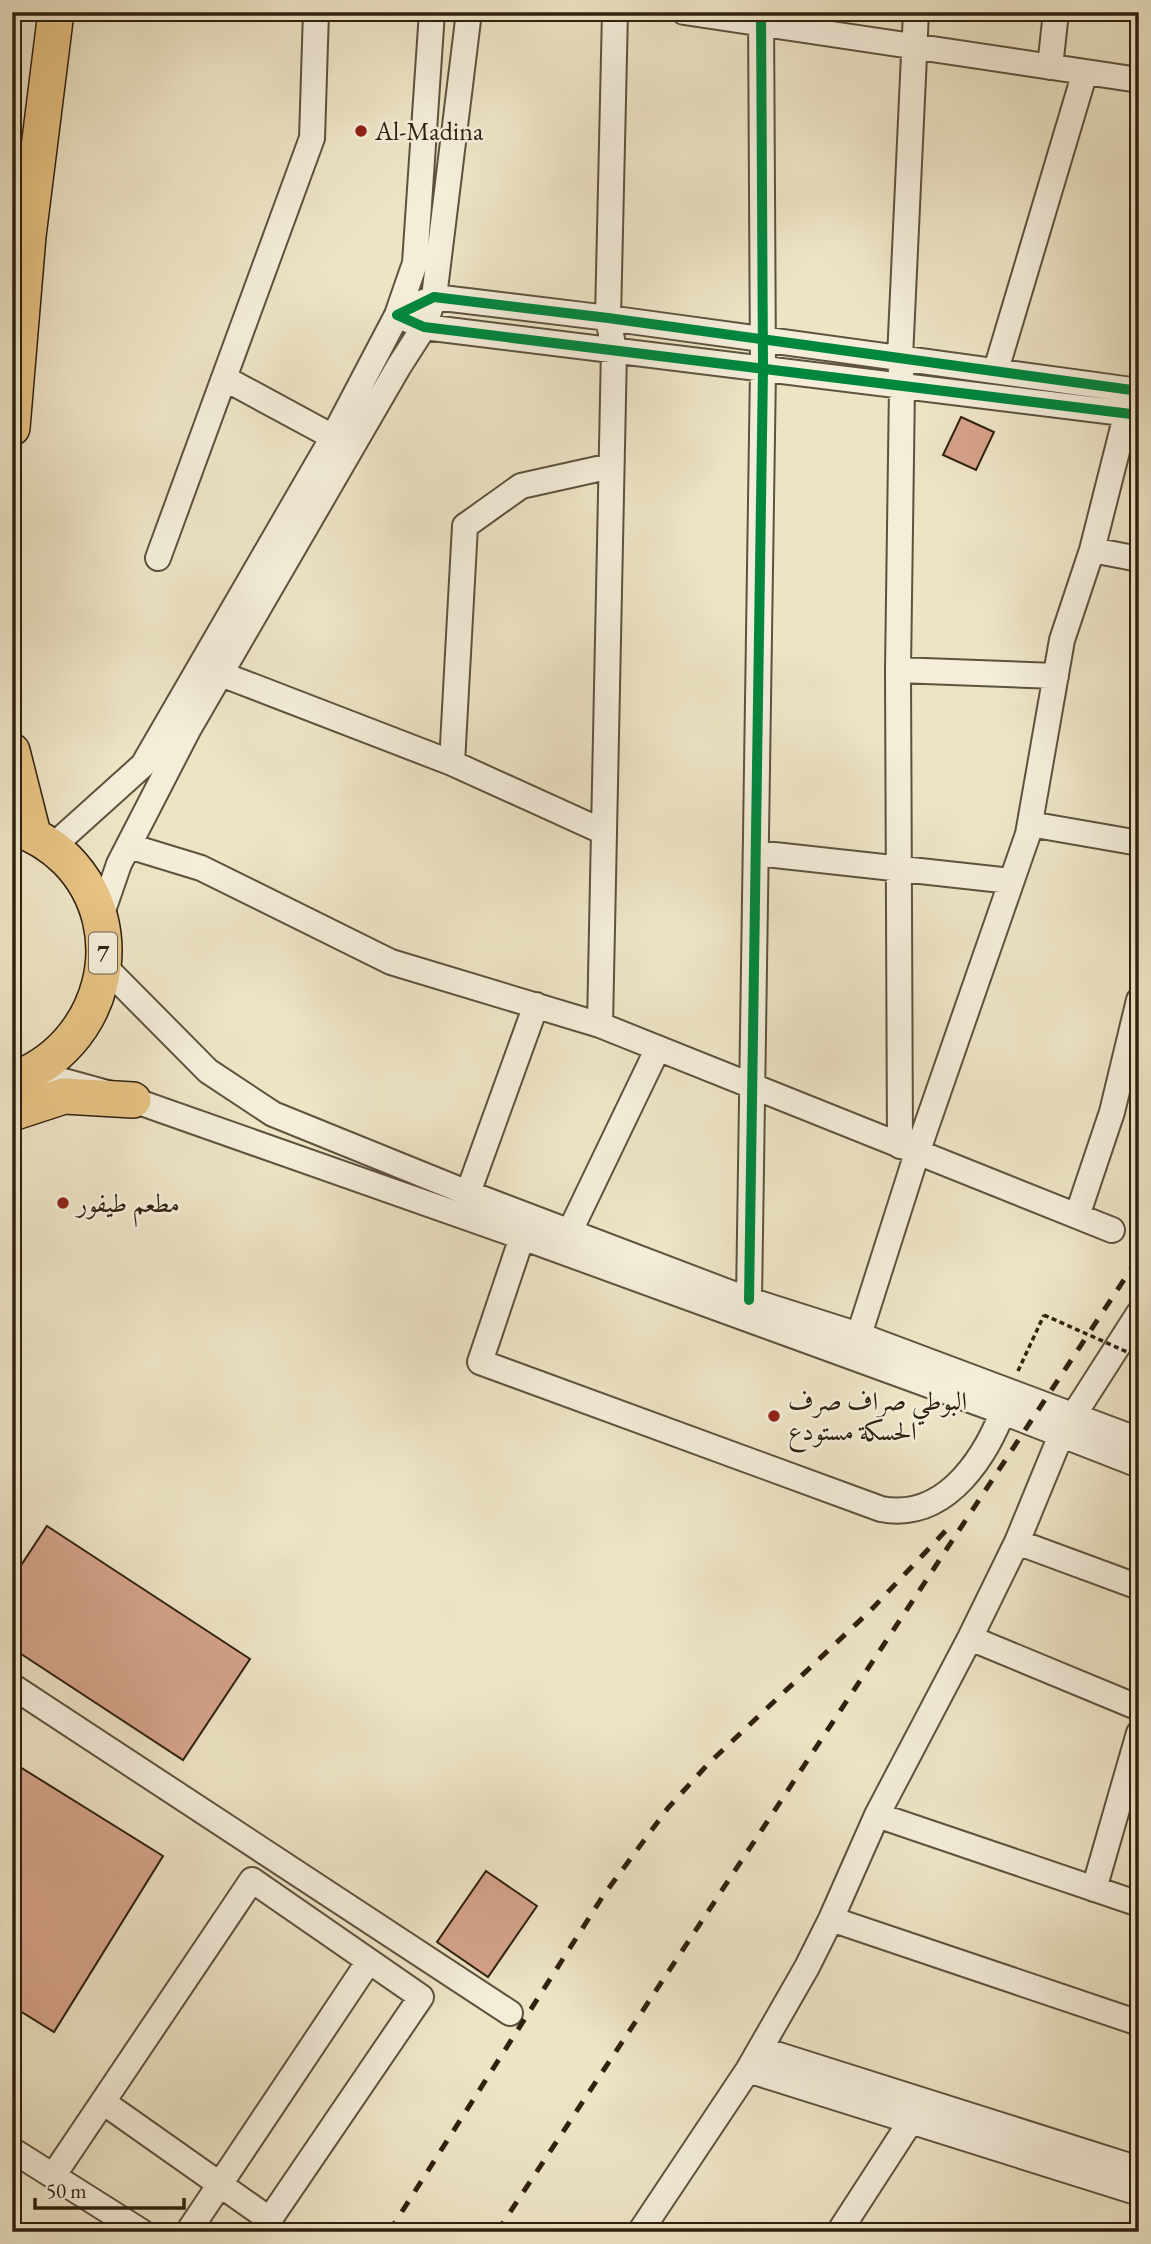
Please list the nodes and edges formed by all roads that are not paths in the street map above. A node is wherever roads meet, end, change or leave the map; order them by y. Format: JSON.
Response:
{"nodes":[{"id":1,"x":55,"y":12,"type":"edge"},
{"id":2,"x":316,"y":12,"type":"edge"},
{"id":3,"x":432,"y":12,"type":"edge"},
{"id":4,"x":469,"y":12,"type":"edge"},
{"id":5,"x":615,"y":12,"type":"edge"},
{"id":6,"x":684,"y":12,"type":"edge"},
{"id":7,"x":916,"y":12,"type":"edge"},
{"id":8,"x":1056,"y":12,"type":"edge"},
{"id":9,"x":760,"y":17,"type":"edge"},
{"id":10,"x":914,"y":48,"type":"junction"},
{"id":11,"x":1050,"y":67,"type":"junction"},
{"id":12,"x":1085,"y":72,"type":"junction"},
{"id":13,"x":1139,"y":80,"type":"edge"},
{"id":14,"x":434,"y":297,"type":"junction"},
{"id":15,"x":397,"y":316,"type":"junction"},
{"id":16,"x":608,"y":318,"type":"junction"},
{"id":17,"x":425,"y":327,"type":"junction"},
{"id":18,"x":761,"y":340,"type":"junction"},
{"id":19,"x":614,"y":350,"type":"junction"},
{"id":20,"x":900,"y":358,"type":"junction"},
{"id":21,"x":762,"y":369,"type":"junction"},
{"id":22,"x":996,"y":370,"type":"junction"},
{"id":23,"x":224,"y":377,"type":"junction"},
{"id":24,"x":902,"y":386,"type":"junction"},
{"id":25,"x":1134,"y":402,"type":"edge"},
{"id":26,"x":12,"y":428,"type":"edge"},
{"id":27,"x":333,"y":438,"type":"junction"},
{"id":28,"x":611,"y":466,"type":"junction"},
{"id":29,"x":1092,"y":550,"type":"junction"},
{"id":30,"x":159,"y":558,"type":"dead end"},
{"id":31,"x":1139,"y":559,"type":"edge"},
{"id":32,"x":898,"y":670,"type":"junction"},
{"id":33,"x":221,"y":674,"type":"junction"},
{"id":34,"x":1056,"y":676,"type":"junction"},
{"id":35,"x":12,"y":751,"type":"edge"},
{"id":36,"x":452,"y":763,"type":"junction"},
{"id":37,"x":1030,"y":824,"type":"junction"},
{"id":38,"x":604,"y":832,"type":"junction"},
{"id":39,"x":32,"y":836,"type":"edge"},
{"id":40,"x":1139,"y":843,"type":"edge"},
{"id":41,"x":129,"y":846,"type":"junction"},
{"id":42,"x":756,"y":853,"type":"junction"},
{"id":43,"x":899,"y":869,"type":"junction"},
{"id":44,"x":1011,"y":881,"type":"junction"},
{"id":45,"x":100,"y":919,"type":"junction"},
{"id":46,"x":103,"y":965,"type":"junction"},
{"id":47,"x":1139,"y":1000,"type":"edge"},
{"id":48,"x":536,"y":1006,"type":"junction"},
{"id":49,"x":600,"y":1025,"type":"junction"},
{"id":50,"x":658,"y":1048,"type":"junction"},
{"id":51,"x":17,"y":1085,"type":"edge"},
{"id":52,"x":752,"y":1087,"type":"junction"},
{"id":53,"x":133,"y":1100,"type":"joint"},
{"id":54,"x":908,"y":1150,"type":"junction"},
{"id":55,"x":468,"y":1193,"type":"junction"},
{"id":56,"x":1077,"y":1216,"type":"junction"},
{"id":57,"x":1112,"y":1230,"type":"dead end"},
{"id":58,"x":570,"y":1231,"type":"junction"},
{"id":59,"x":522,"y":1237,"type":"junction"},
{"id":60,"x":749,"y":1300,"type":"junction"},
{"id":61,"x":1139,"y":1313,"type":"edge"},
{"id":62,"x":859,"y":1335,"type":"junction"},
{"id":63,"x":1007,"y":1401,"type":"junction"},
{"id":64,"x":1067,"y":1424,"type":"junction"},
{"id":65,"x":1139,"y":1440,"type":"edge"},
{"id":66,"x":1139,"y":1465,"type":"edge"},
{"id":67,"x":1017,"y":1542,"type":"junction"},
{"id":68,"x":1139,"y":1587,"type":"edge"},
{"id":69,"x":970,"y":1638,"type":"junction"},
{"id":70,"x":12,"y":1686,"type":"edge"},
{"id":71,"x":1139,"y":1708,"type":"edge"},
{"id":72,"x":1139,"y":1733,"type":"edge"},
{"id":73,"x":877,"y":1815,"type":"junction"},
{"id":74,"x":1094,"y":1889,"type":"junction"},
{"id":75,"x":1139,"y":1904,"type":"edge"},
{"id":76,"x":831,"y":1919,"type":"junction"},
{"id":77,"x":369,"y":1961,"type":"junction"},
{"id":78,"x":510,"y":2013,"type":"dead end"},
{"id":79,"x":1139,"y":2023,"type":"edge"},
{"id":80,"x":754,"y":2059,"type":"junction"},
{"id":81,"x":103,"y":2102,"type":"junction"},
{"id":82,"x":917,"y":2111,"type":"junction"},
{"id":83,"x":12,"y":2150,"type":"edge"},
{"id":84,"x":1139,"y":2169,"type":"edge"},
{"id":85,"x":53,"y":2176,"type":"junction"},
{"id":86,"x":220,"y":2184,"type":"junction"},
{"id":87,"x":1139,"y":2193,"type":"edge"},
{"id":88,"x":265,"y":2226,"type":"edge"},
{"id":89,"x":142,"y":2232,"type":"edge"},
{"id":90,"x":187,"y":2232,"type":"edge"},
{"id":91,"x":640,"y":2232,"type":"edge"},
{"id":92,"x":839,"y":2232,"type":"edge"}],
"edges":[{"from":1,"to":26,"type":"highway"},
{"from":2,"to":23,"type":"street"},
{"from":3,"to":15,"type":"street"},
{"from":4,"to":14,"type":"street"},
{"from":5,"to":16,"type":"street"},
{"from":6,"to":9,"type":"street"},
{"from":7,"to":10,"type":"street"},
{"from":8,"to":11,"type":"street"},
{"from":9,"to":10,"type":"street"},
{"from":9,"to":18,"type":"street"},
{"from":10,"to":11,"type":"street"},
{"from":10,"to":20,"type":"street"},
{"from":11,"to":12,"type":"street"},
{"from":12,"to":13,"type":"street"},
{"from":12,"to":22,"type":"street"},
{"from":14,"to":15,"type":"street"},
{"from":14,"to":16,"type":"street"},
{"from":14,"to":17,"type":"street"},
{"from":15,"to":17,"type":"street"},
{"from":15,"to":27,"type":"street"},
{"from":16,"to":18,"type":"street"},
{"from":16,"to":19,"type":"street"},
{"from":17,"to":19,"type":"street"},
{"from":17,"to":33,"type":"street"},
{"from":18,"to":20,"type":"street"},
{"from":18,"to":21,"type":"street"},
{"from":19,"to":21,"type":"street"},
{"from":19,"to":28,"type":"street"},
{"from":20,"to":22,"type":"street"},
{"from":20,"to":24,"type":"street"},
{"from":21,"to":24,"type":"street"},
{"from":21,"to":42,"type":"street"},
{"from":22,"to":25,"type":"street"},
{"from":23,"to":27,"type":"street"},
{"from":23,"to":30,"type":"street"},
{"from":24,"to":25,"type":"street"},
{"from":24,"to":32,"type":"street"},
{"from":25,"to":29,"type":"street"},
{"from":27,"to":39,"type":"street"},
{"from":28,"to":36,"type":"street"},
{"from":28,"to":38,"type":"street"},
{"from":29,"to":31,"type":"street"},
{"from":29,"to":34,"type":"street"},
{"from":32,"to":34,"type":"street"},
{"from":32,"to":43,"type":"street"},
{"from":33,"to":36,"type":"street"},
{"from":33,"to":41,"type":"street"},
{"from":34,"to":37,"type":"street"},
{"from":35,"to":39,"type":"highway","number":"7"},
{"from":36,"to":38,"type":"street"},
{"from":37,"to":40,"type":"street"},
{"from":37,"to":44,"type":"street"},
{"from":38,"to":49,"type":"street"},
{"from":39,"to":45,"type":"highway","number":"7"},
{"from":41,"to":45,"type":"street"},
{"from":41,"to":48,"type":"street"},
{"from":42,"to":43,"type":"street"},
{"from":42,"to":52,"type":"street"},
{"from":43,"to":44,"type":"street"},
{"from":43,"to":54,"type":"street"},
{"from":44,"to":54,"type":"street"},
{"from":45,"to":46,"type":"highway","number":"7"},
{"from":46,"to":51,"type":"highway","number":"7"},
{"from":46,"to":55,"type":"street"},
{"from":47,"to":56,"type":"street"},
{"from":48,"to":49,"type":"street"},
{"from":48,"to":55,"type":"street"},
{"from":49,"to":50,"type":"street"},
{"from":50,"to":52,"type":"street"},
{"from":50,"to":58,"type":"street"},
{"from":51,"to":53,"type":"highway"},
{"from":52,"to":54,"type":"street"},
{"from":52,"to":60,"type":"street"},
{"from":53,"to":59,"type":"street"},
{"from":54,"to":56,"type":"street"},
{"from":54,"to":62,"type":"street"},
{"from":55,"to":58,"type":"street"},
{"from":56,"to":57,"type":"street"},
{"from":58,"to":60,"type":"street"},
{"from":59,"to":63,"type":"street"},
{"from":59,"to":63,"type":"street"},
{"from":60,"to":62,"type":"street"},
{"from":61,"to":64,"type":"street"},
{"from":62,"to":63,"type":"street"},
{"from":63,"to":64,"type":"street"},
{"from":64,"to":65,"type":"street"},
{"from":64,"to":66,"type":"street"},
{"from":64,"to":67,"type":"street"},
{"from":67,"to":68,"type":"street"},
{"from":67,"to":69,"type":"street"},
{"from":69,"to":71,"type":"street"},
{"from":69,"to":73,"type":"street"},
{"from":70,"to":78,"type":"street"},
{"from":72,"to":74,"type":"street"},
{"from":73,"to":74,"type":"street"},
{"from":73,"to":76,"type":"street"},
{"from":74,"to":75,"type":"street"},
{"from":76,"to":79,"type":"street"},
{"from":76,"to":80,"type":"street"},
{"from":77,"to":81,"type":"street"},
{"from":77,"to":86,"type":"street"},
{"from":77,"to":88,"type":"street"},
{"from":80,"to":82,"type":"street"},
{"from":80,"to":91,"type":"street"},
{"from":81,"to":85,"type":"street"},
{"from":81,"to":86,"type":"street"},
{"from":82,"to":84,"type":"street"},
{"from":82,"to":87,"type":"street"},
{"from":82,"to":92,"type":"street"},
{"from":83,"to":85,"type":"street"},
{"from":85,"to":89,"type":"street"},
{"from":86,"to":88,"type":"street"},
{"from":86,"to":90,"type":"street"}]}
